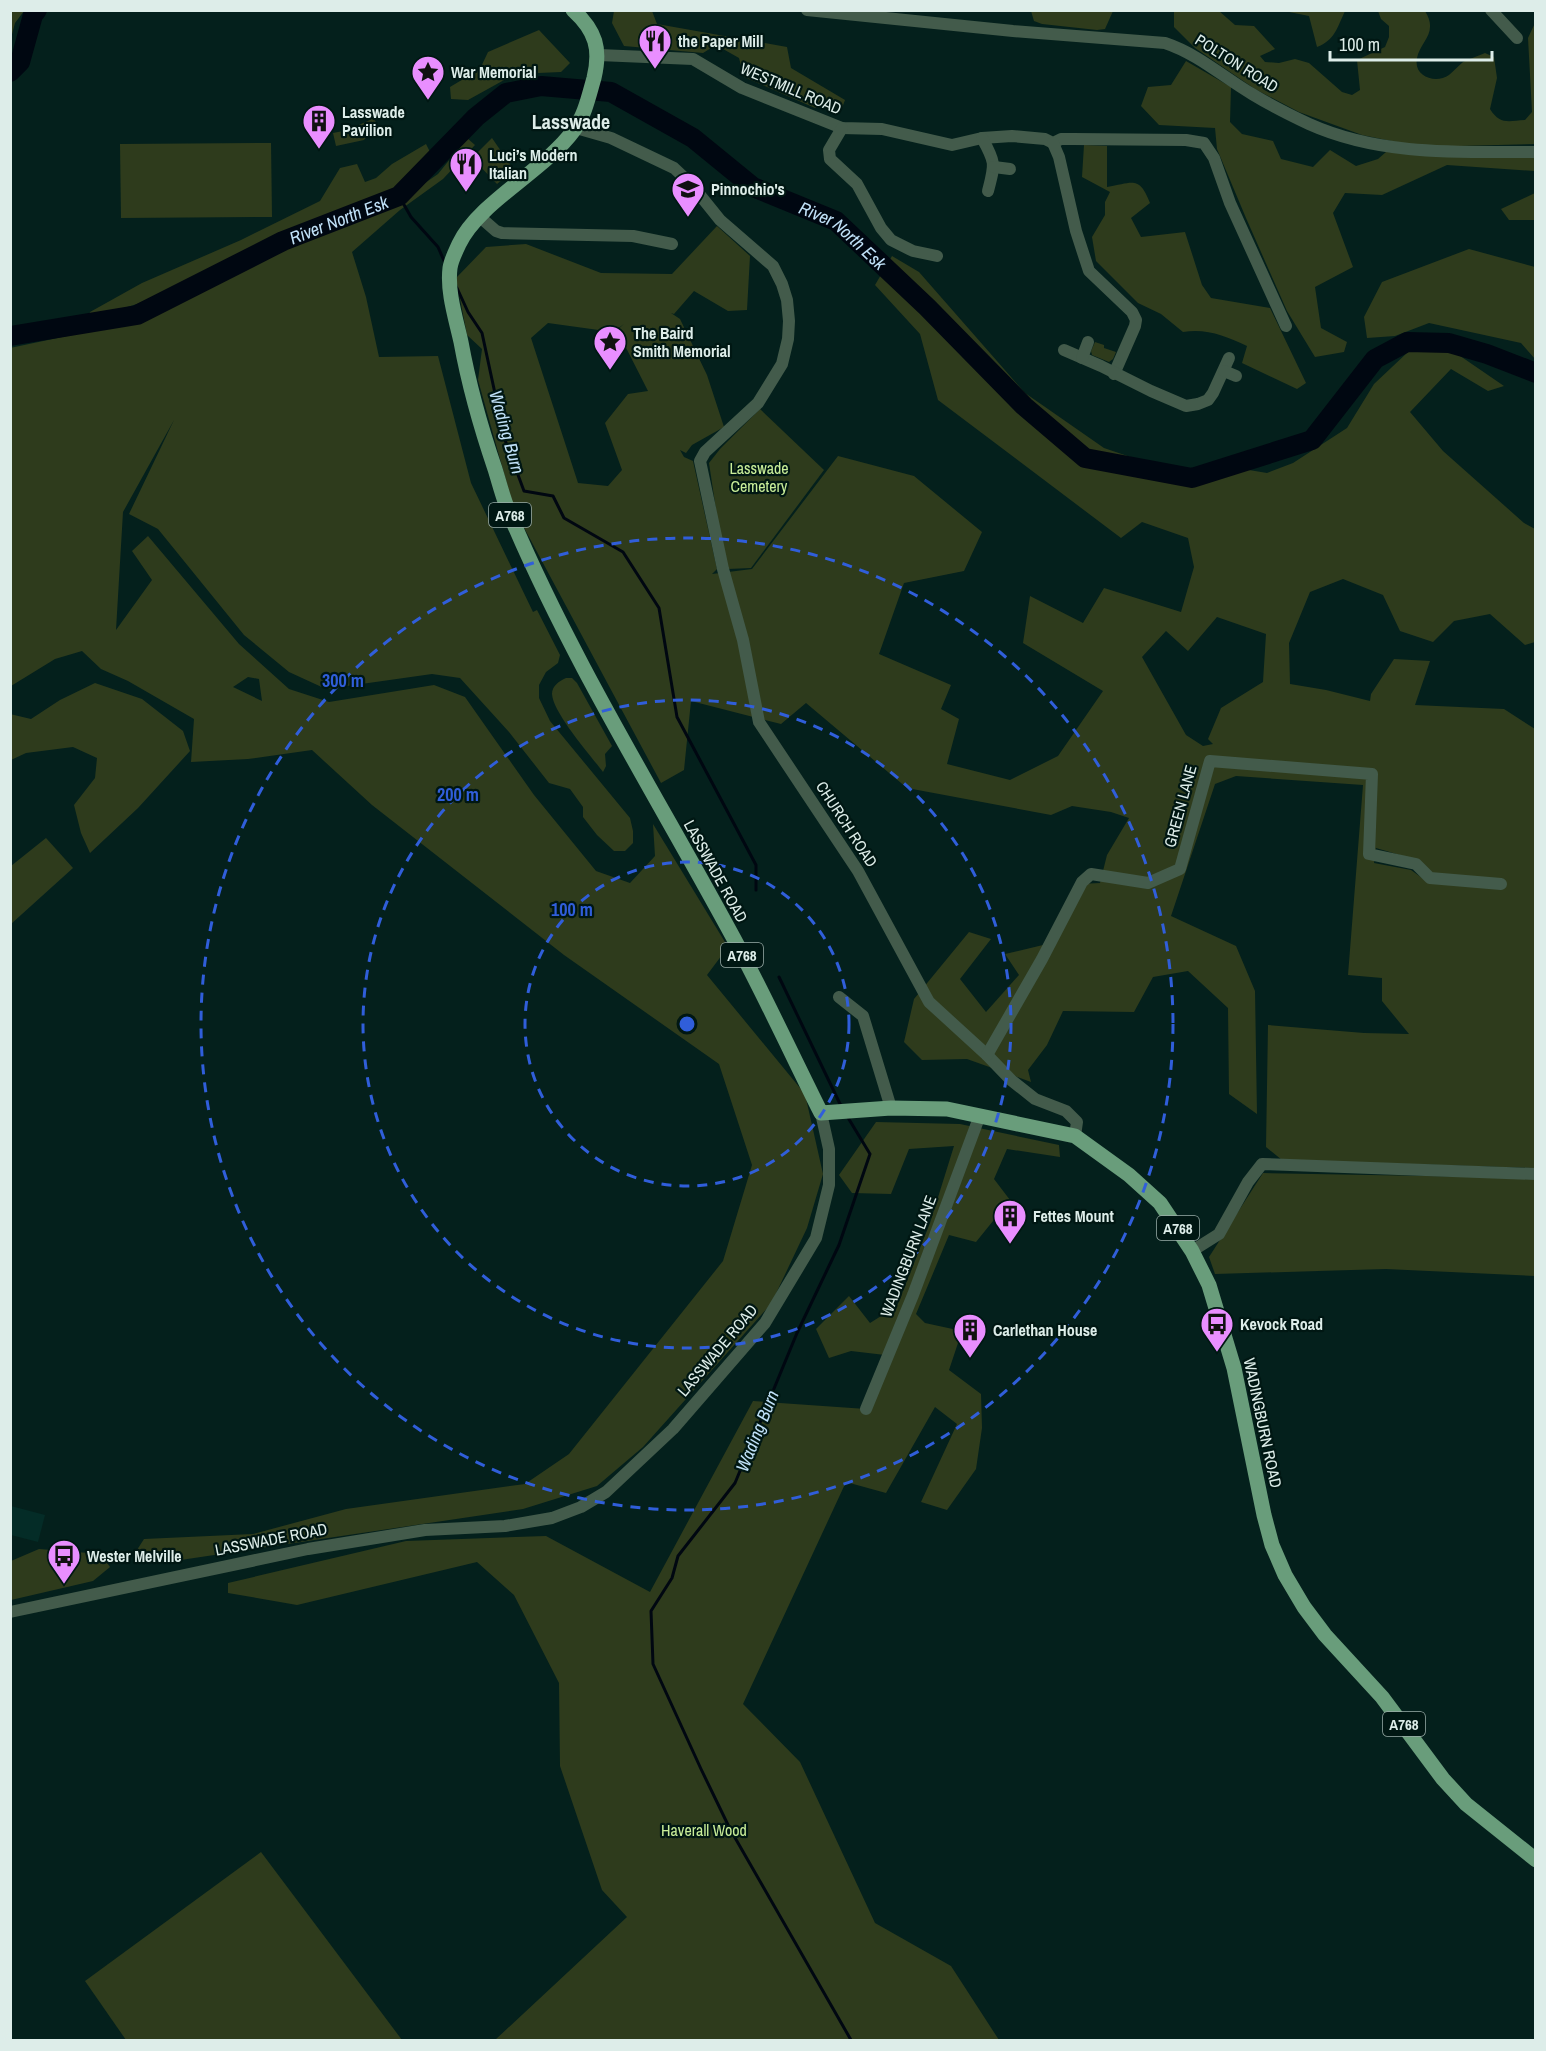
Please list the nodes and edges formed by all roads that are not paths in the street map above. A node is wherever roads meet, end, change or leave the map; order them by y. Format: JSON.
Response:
{"nodes":[{"id":1,"x":573,"y":10,"type":"edge"},
{"id":2,"x":1491,"y":10,"type":"edge"},
{"id":3,"x":808,"y":11,"type":"edge"},
{"id":4,"x":1516,"y":38,"type":"dead end"},
{"id":5,"x":598,"y":55,"type":"junction"},
{"id":6,"x":579,"y":123,"type":"junction"},
{"id":7,"x":842,"y":128,"type":"junction"},
{"id":8,"x":982,"y":138,"type":"junction"},
{"id":9,"x":1053,"y":142,"type":"junction"},
{"id":10,"x":1536,"y":152,"type":"edge"},
{"id":11,"x":994,"y":167,"type":"junction"},
{"id":12,"x":1010,"y":170,"type":"dead end"},
{"id":13,"x":988,"y":191,"type":"dead end"},
{"id":14,"x":485,"y":220,"type":"junction"},
{"id":15,"x":672,"y":244,"type":"dead end"},
{"id":16,"x":937,"y":256,"type":"dead end"},
{"id":17,"x":1286,"y":326,"type":"dead end"},
{"id":18,"x":1088,"y":342,"type":"dead end"},
{"id":19,"x":1064,"y":350,"type":"dead end"},
{"id":20,"x":1082,"y":358,"type":"junction"},
{"id":21,"x":1229,"y":358,"type":"dead end"},
{"id":22,"x":1114,"y":374,"type":"junction"},
{"id":23,"x":1501,"y":884,"type":"dead end"},
{"id":24,"x":839,"y":997,"type":"dead end"},
{"id":25,"x":987,"y":1055,"type":"junction"},
{"id":26,"x":891,"y":1107,"type":"junction"},
{"id":27,"x":836,"y":1111,"type":"junction"},
{"id":28,"x":980,"y":1114,"type":"junction"},
{"id":29,"x":1075,"y":1136,"type":"junction"},
{"id":30,"x":1536,"y":1174,"type":"edge"},
{"id":31,"x":1192,"y":1251,"type":"junction"},
{"id":32,"x":866,"y":1409,"type":"dead end"},
{"id":33,"x":10,"y":1612,"type":"edge"},
{"id":34,"x":1536,"y":1860,"type":"edge"}],
"edges":[{"from":1,"to":5,"type":"main road"},
{"from":2,"to":4,"type":"street"},
{"from":3,"to":10,"type":"street","name":"POLTON ROAD"},
{"from":5,"to":6,"type":"main road","number":"A768"},
{"from":5,"to":7,"type":"street","name":"WESTMILL ROAD"},
{"from":6,"to":14,"type":"main road","number":"A768"},
{"from":6,"to":25,"type":"street","name":"CHURCH ROAD"},
{"from":7,"to":8,"type":"street","name":"WESTMILL ROAD"},
{"from":7,"to":16,"type":"street"},
{"from":8,"to":9,"type":"street","name":"WESTMILL ROAD"},
{"from":8,"to":11,"type":"street"},
{"from":9,"to":17,"type":"street","name":"WESTMILL ROAD"},
{"from":9,"to":22,"type":"street"},
{"from":11,"to":12,"type":"street"},
{"from":11,"to":13,"type":"street"},
{"from":14,"to":15,"type":"street"},
{"from":14,"to":27,"type":"main road","name":"LASSWADE ROAD","number":"A768"},
{"from":18,"to":20,"type":"street"},
{"from":19,"to":20,"type":"street"},
{"from":20,"to":22,"type":"street"},
{"from":21,"to":22,"type":"street"},
{"from":23,"to":25,"type":"street","name":"GREEN LANE"},
{"from":24,"to":26,"type":"street"},
{"from":25,"to":29,"type":"street","name":"CHURCH ROAD"},
{"from":26,"to":27,"type":"main road","name":"WADINGBURN ROAD","number":"A768"},
{"from":26,"to":28,"type":"main road","name":"WADINGBURN ROAD","number":"A768"},
{"from":27,"to":33,"type":"street","name":"LASSWADE ROAD"},
{"from":28,"to":29,"type":"main road","name":"WADINGBURN ROAD","number":"A768"},
{"from":28,"to":32,"type":"street","name":"WADINGBURN LANE"},
{"from":29,"to":31,"type":"main road","name":"WADINGBURN ROAD","number":"A768"},
{"from":30,"to":31,"type":"street"},
{"from":31,"to":34,"type":"main road","name":"WADINGBURN ROAD","number":"A768"}]}
